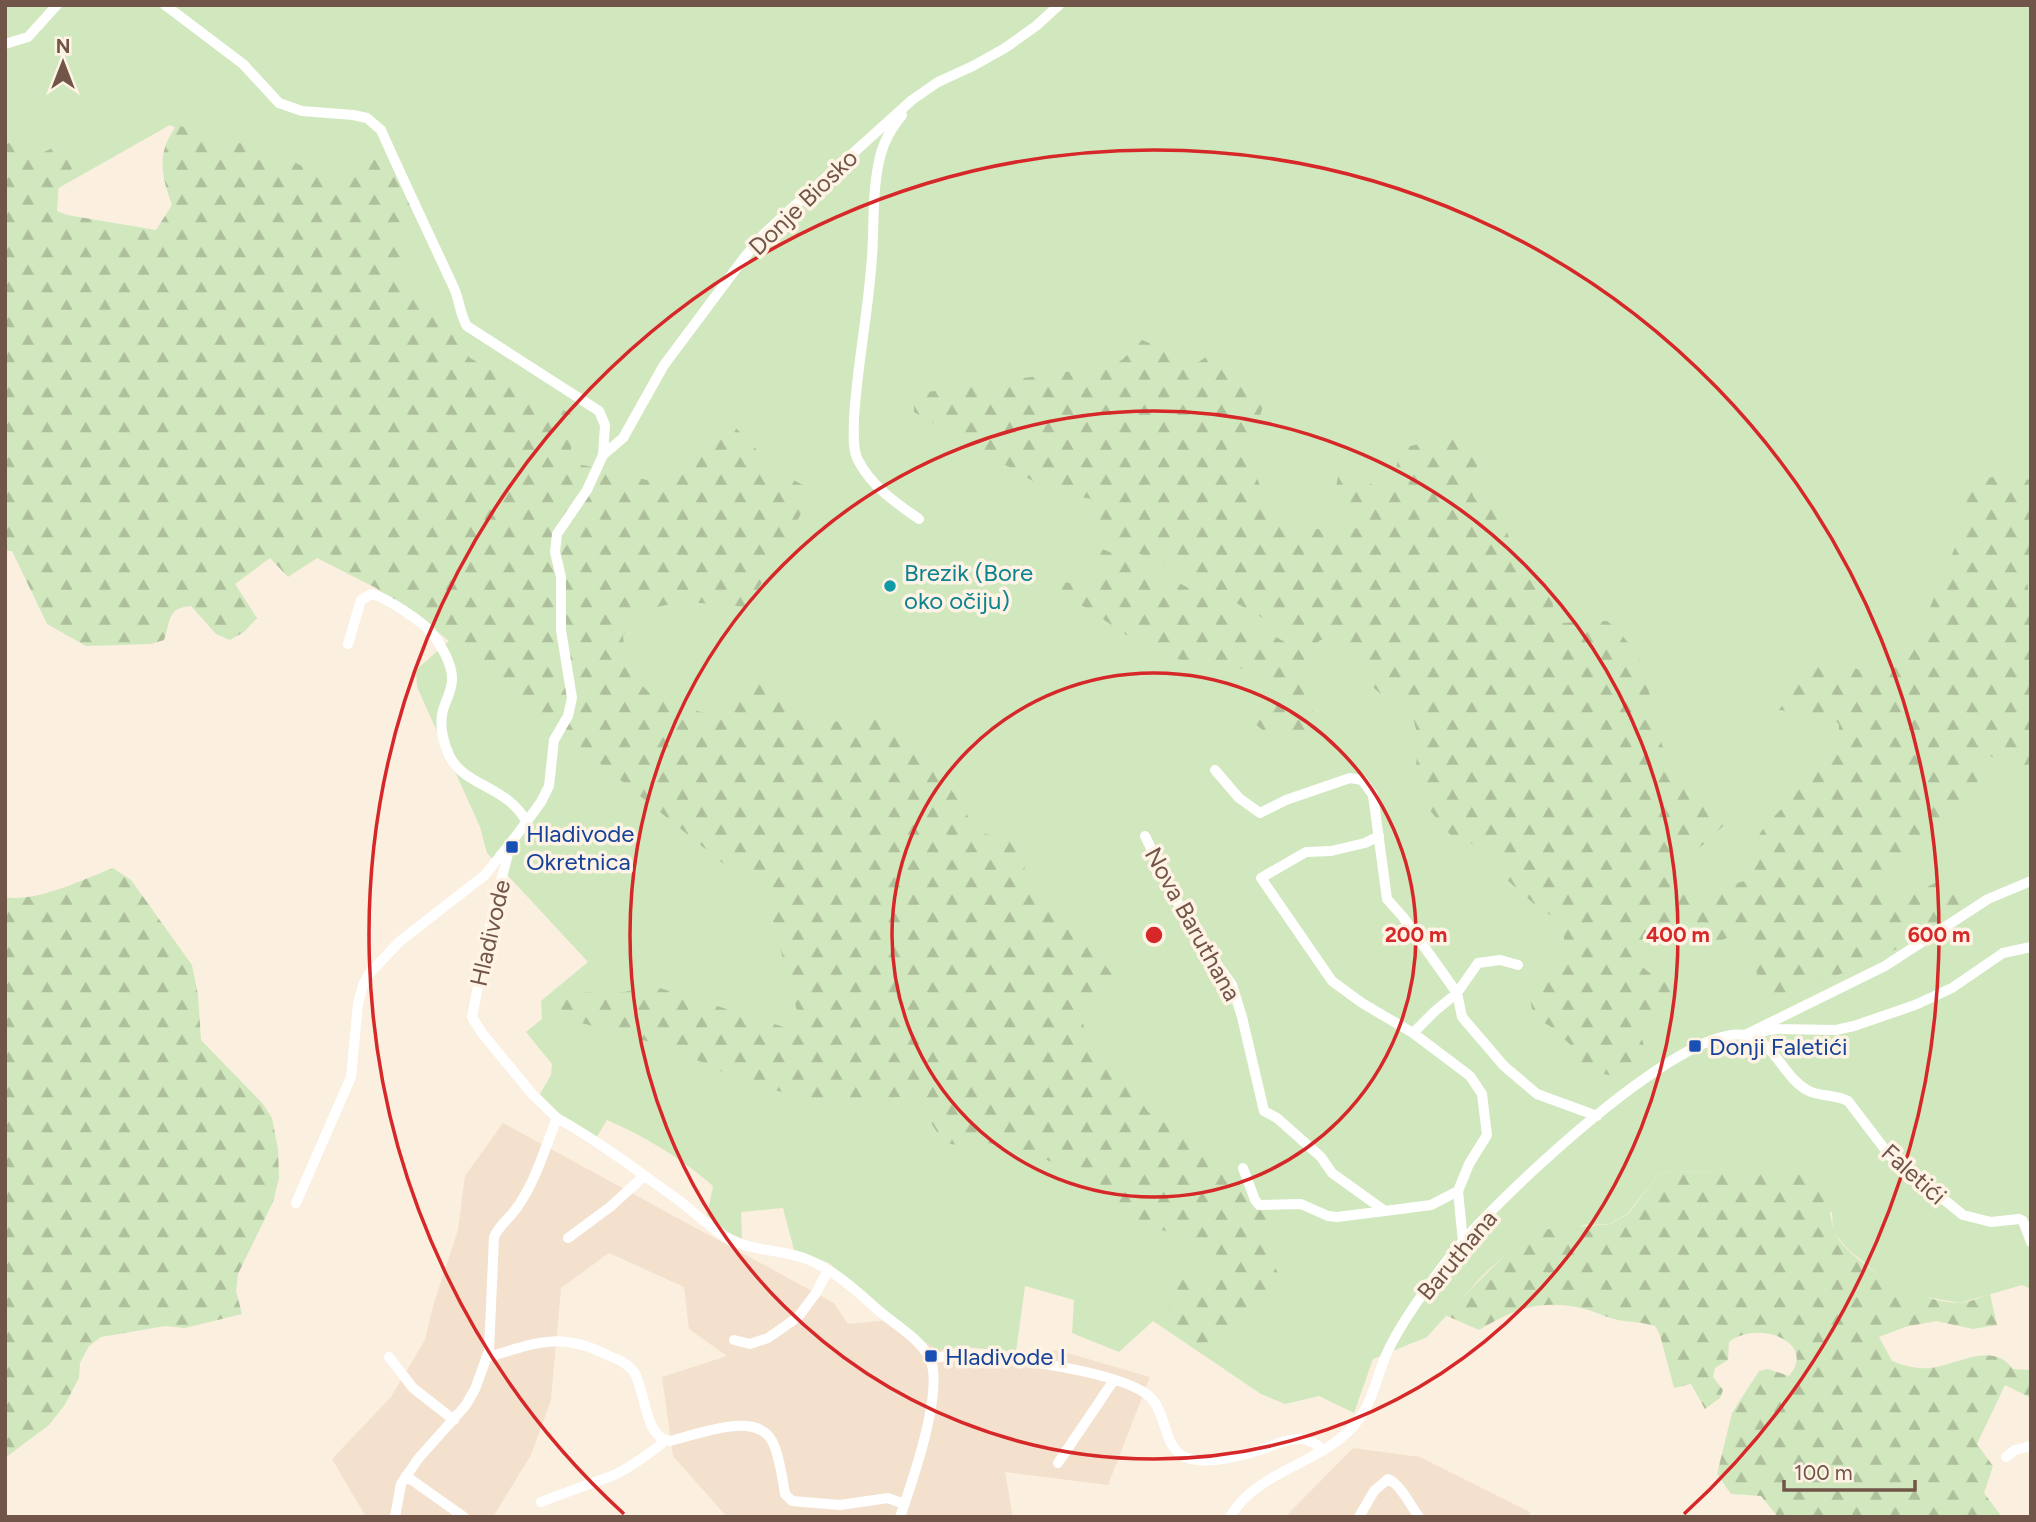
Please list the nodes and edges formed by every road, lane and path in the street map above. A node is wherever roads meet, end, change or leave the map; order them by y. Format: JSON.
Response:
{"nodes":[{"id":1,"x":57,"y":5,"type":"edge"},
{"id":2,"x":165,"y":5,"type":"edge"},
{"id":3,"x":1059,"y":5,"type":"edge"},
{"id":4,"x":5,"y":44,"type":"edge"},
{"id":5,"x":912,"y":100,"type":"junction"},
{"id":6,"x":603,"y":455,"type":"junction"},
{"id":7,"x":919,"y":519,"type":"dead end"},
{"id":8,"x":348,"y":644,"type":"dead end"},
{"id":9,"x":1215,"y":769,"type":"dead end"},
{"id":10,"x":526,"y":821,"type":"junction"},
{"id":11,"x":1145,"y":836,"type":"dead end"},
{"id":12,"x":1379,"y":836,"type":"junction"},
{"id":13,"x":510,"y":845,"type":"junction"},
{"id":14,"x":2031,"y":881,"type":"edge"},
{"id":15,"x":2031,"y":947,"type":"edge"},
{"id":16,"x":1518,"y":965,"type":"dead end"},
{"id":17,"x":1457,"y":993,"type":"junction"},
{"id":18,"x":1413,"y":1033,"type":"junction"},
{"id":19,"x":1745,"y":1035,"type":"junction"},
{"id":20,"x":1597,"y":1116,"type":"junction"},
{"id":21,"x":557,"y":1118,"type":"junction"},
{"id":22,"x":1243,"y":1168,"type":"dead end"},
{"id":23,"x":644,"y":1176,"type":"junction"},
{"id":24,"x":1458,"y":1191,"type":"junction"},
{"id":25,"x":296,"y":1203,"type":"dead end"},
{"id":26,"x":1385,"y":1211,"type":"junction"},
{"id":27,"x":568,"y":1238,"type":"dead end"},
{"id":28,"x":1463,"y":1242,"type":"junction"},
{"id":29,"x":2031,"y":1242,"type":"edge"},
{"id":30,"x":828,"y":1270,"type":"junction"},
{"id":31,"x":734,"y":1340,"type":"dead end"},
{"id":32,"x":389,"y":1357,"type":"dead end"},
{"id":33,"x":486,"y":1358,"type":"junction"},
{"id":34,"x":930,"y":1358,"type":"junction"},
{"id":35,"x":1112,"y":1380,"type":"junction"},
{"id":36,"x":454,"y":1420,"type":"junction"},
{"id":37,"x":666,"y":1441,"type":"junction"},
{"id":38,"x":2031,"y":1446,"type":"edge"},
{"id":39,"x":1324,"y":1450,"type":"junction"},
{"id":40,"x":2006,"y":1457,"type":"dead end"},
{"id":41,"x":1058,"y":1463,"type":"dead end"},
{"id":42,"x":406,"y":1476,"type":"junction"},
{"id":43,"x":541,"y":1502,"type":"dead end"},
{"id":44,"x":904,"y":1504,"type":"junction"},
{"id":45,"x":1235,"y":1514,"type":"edge"},
{"id":46,"x":395,"y":1517,"type":"edge"},
{"id":47,"x":464,"y":1517,"type":"edge"},
{"id":48,"x":900,"y":1517,"type":"edge"},
{"id":49,"x":1359,"y":1517,"type":"edge"},
{"id":50,"x":1419,"y":1517,"type":"edge"}],
"edges":[{"from":1,"to":4,"type":"street"},
{"from":2,"to":6,"type":"street"},
{"from":3,"to":5,"type":"street","name":"Donje Biosko"},
{"from":5,"to":6,"type":"street","name":"Donje Biosko"},
{"from":5,"to":7,"type":"street"},
{"from":6,"to":10,"type":"street","name":"Hladivode"},
{"from":8,"to":10,"type":"street"},
{"from":9,"to":12,"type":"street"},
{"from":10,"to":13,"type":"street","name":"Hladivode"},
{"from":11,"to":26,"type":"street","name":"Nova Baruthana"},
{"from":12,"to":17,"type":"street"},
{"from":12,"to":18,"type":"street"},
{"from":13,"to":21,"type":"street","name":"Hladivode"},
{"from":13,"to":25,"type":"street"},
{"from":14,"to":19,"type":"street"},
{"from":15,"to":19,"type":"street"},
{"from":16,"to":17,"type":"street"},
{"from":17,"to":18,"type":"street"},
{"from":17,"to":20,"type":"street"},
{"from":18,"to":24,"type":"street"},
{"from":19,"to":20,"type":"street","name":"Baruthana"},
{"from":19,"to":29,"type":"street","name":"Faletići"},
{"from":20,"to":28,"type":"street","name":"Baruthana"},
{"from":21,"to":23,"type":"street","name":"Hladivode"},
{"from":21,"to":33,"type":"street"},
{"from":22,"to":26,"type":"street"},
{"from":23,"to":27,"type":"street"},
{"from":23,"to":30,"type":"street","name":"Hladivode"},
{"from":24,"to":26,"type":"street"},
{"from":24,"to":28,"type":"street"},
{"from":28,"to":39,"type":"street","name":"Baruthana"},
{"from":30,"to":31,"type":"street"},
{"from":30,"to":34,"type":"street","name":"Hladivode"},
{"from":32,"to":36,"type":"street"},
{"from":33,"to":36,"type":"street"},
{"from":33,"to":37,"type":"street"},
{"from":34,"to":35,"type":"street"},
{"from":34,"to":44,"type":"street"},
{"from":35,"to":39,"type":"street"},
{"from":35,"to":41,"type":"street"},
{"from":36,"to":42,"type":"street"},
{"from":37,"to":43,"type":"street"},
{"from":37,"to":44,"type":"street"},
{"from":38,"to":40,"type":"street"},
{"from":39,"to":45,"type":"street","name":"Baruthana"},
{"from":42,"to":46,"type":"street"},
{"from":42,"to":47,"type":"street"},
{"from":44,"to":48,"type":"street"},
{"from":49,"to":50,"type":"street"}]}
